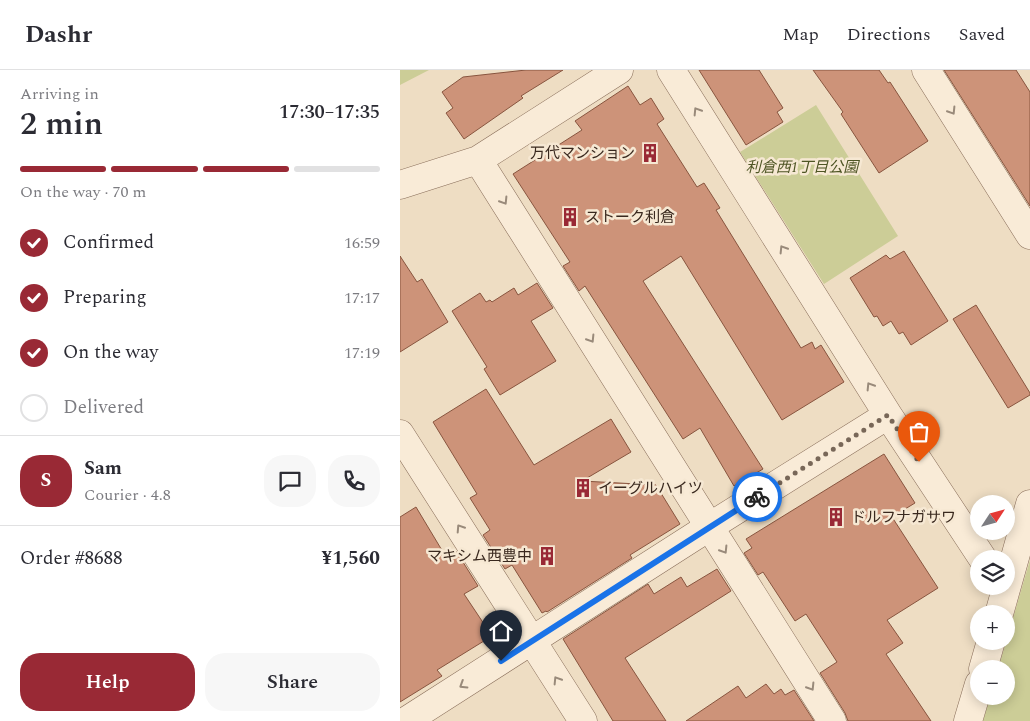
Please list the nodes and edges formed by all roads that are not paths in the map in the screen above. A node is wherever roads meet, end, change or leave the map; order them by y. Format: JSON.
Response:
{"nodes":[{"id":1,"x":619,"y":70,"type":"edge"},
{"id":2,"x":671,"y":70,"type":"edge"},
{"id":3,"x":926,"y":70,"type":"edge"},
{"id":4,"x":478,"y":160,"type":"junction"},
{"id":5,"x":400,"y":185,"type":"edge"},
{"id":6,"x":1030,"y":235,"type":"edge"},
{"id":7,"x":888,"y":415,"type":"junction"},
{"id":8,"x":400,"y":434,"type":"edge"},
{"id":9,"x":1030,"y":504,"type":"edge"},
{"id":10,"x":709,"y":527,"type":"junction"},
{"id":11,"x":977,"y":550,"type":"edge"},
{"id":12,"x":1015,"y":555,"type":"edge"},
{"id":13,"x":532,"y":641,"type":"junction"},
{"id":14,"x":973,"y":705,"type":"edge"},
{"id":15,"x":406,"y":721,"type":"edge"},
{"id":16,"x":583,"y":721,"type":"edge"},
{"id":17,"x":832,"y":721,"type":"edge"},
{"id":18,"x":968,"y":721,"type":"edge"}],
"edges":[{"from":1,"to":4,"type":"street"},
{"from":7,"to":2,"type":"street","one_way":true},
{"from":3,"to":6,"type":"street","one_way":true},
{"from":4,"to":5,"type":"street"},
{"from":4,"to":10,"type":"street","one_way":true},
{"from":7,"to":10,"type":"street"},
{"from":7,"to":11,"type":"street"},
{"from":13,"to":8,"type":"street","one_way":true},
{"from":9,"to":12,"type":"street"},
{"from":10,"to":13,"type":"street"},
{"from":10,"to":17,"type":"street","one_way":true},
{"from":13,"to":15,"type":"street","one_way":true},
{"from":16,"to":13,"type":"street","one_way":true},
{"from":14,"to":18,"type":"street"}]}
